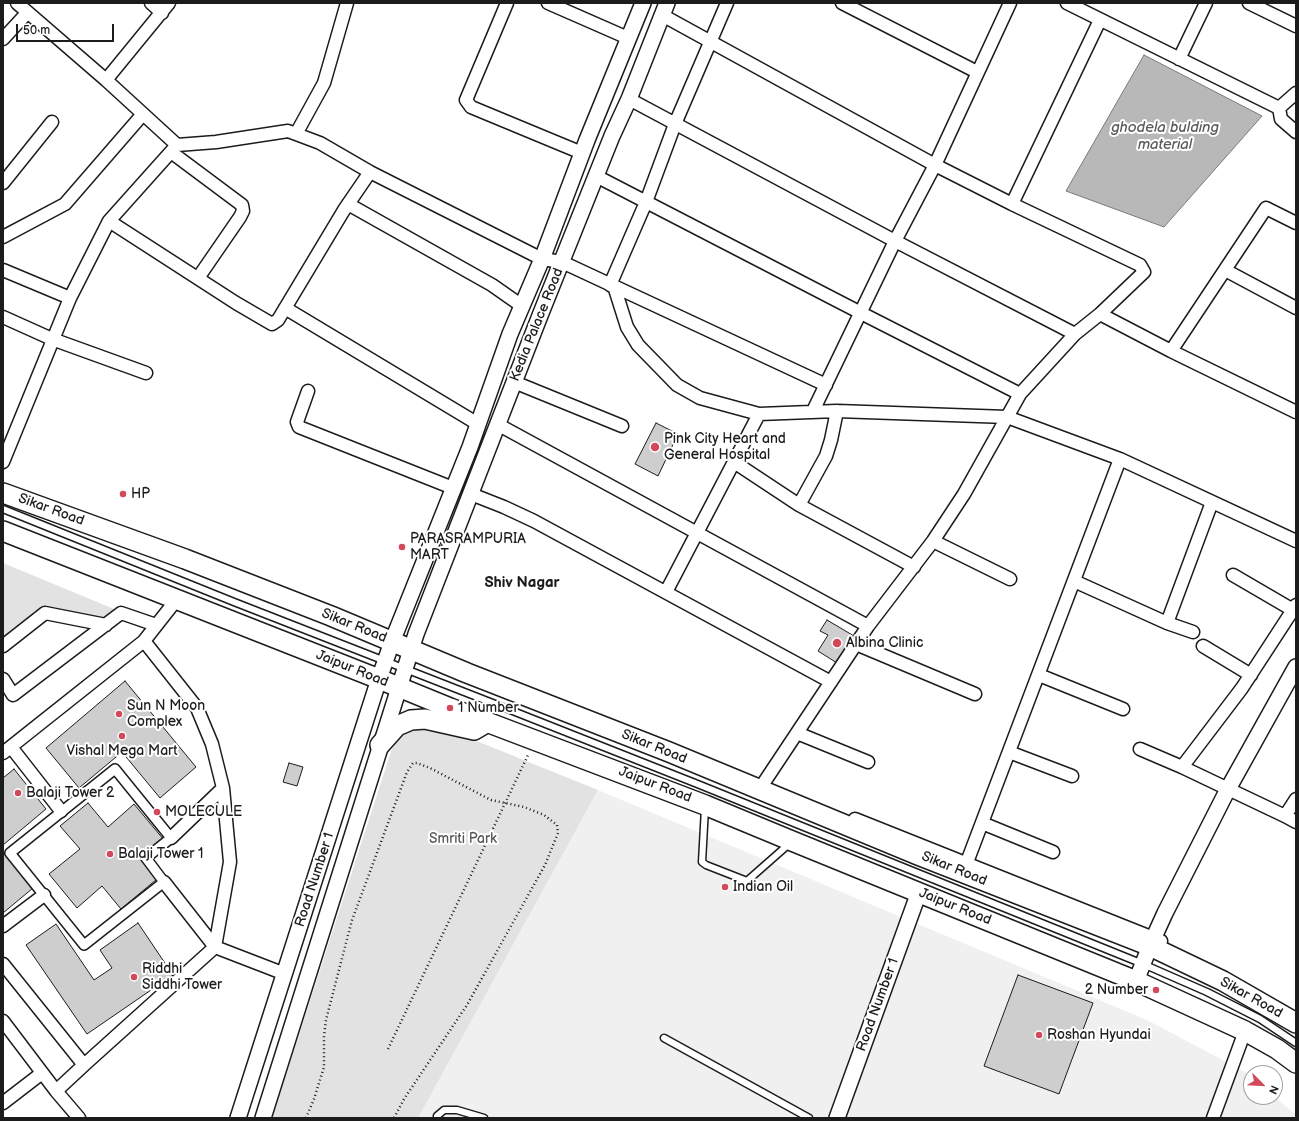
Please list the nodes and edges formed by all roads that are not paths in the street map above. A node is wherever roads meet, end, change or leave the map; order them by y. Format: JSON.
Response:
{"nodes":[{"id":1,"x":17,"y":3,"type":"edge"},
{"id":2,"x":151,"y":3,"type":"edge"},
{"id":3,"x":347,"y":3,"type":"edge"},
{"id":4,"x":507,"y":3,"type":"edge"},
{"id":5,"x":548,"y":3,"type":"edge"},
{"id":6,"x":643,"y":3,"type":"edge"},
{"id":7,"x":727,"y":3,"type":"edge"},
{"id":8,"x":842,"y":3,"type":"edge"},
{"id":9,"x":1010,"y":3,"type":"edge"},
{"id":10,"x":1067,"y":3,"type":"edge"},
{"id":11,"x":1206,"y":3,"type":"edge"},
{"id":12,"x":1249,"y":3,"type":"edge"},
{"id":13,"x":166,"y":8,"type":"edge"},
{"id":14,"x":664,"y":9,"type":"edge"},
{"id":15,"x":27,"y":13,"type":"junction"},
{"id":16,"x":1100,"y":20,"type":"junction"},
{"id":17,"x":1296,"y":26,"type":"edge"},
{"id":18,"x":628,"y":38,"type":"junction"},
{"id":19,"x":3,"y":39,"type":"edge"},
{"id":20,"x":710,"y":42,"type":"junction"},
{"id":21,"x":1179,"y":59,"type":"junction"},
{"id":22,"x":977,"y":72,"type":"junction"},
{"id":23,"x":106,"y":80,"type":"junction"},
{"id":24,"x":1296,"y":93,"type":"edge"},
{"id":25,"x":629,"y":99,"type":"junction"},
{"id":26,"x":1279,"y":108,"type":"junction"},
{"id":27,"x":143,"y":114,"type":"junction"},
{"id":28,"x":52,"y":122,"type":"dead end"},
{"id":29,"x":675,"y":124,"type":"junction"},
{"id":30,"x":1296,"y":132,"type":"edge"},
{"id":31,"x":296,"y":134,"type":"junction"},
{"id":32,"x":174,"y":149,"type":"junction"},
{"id":33,"x":582,"y":153,"type":"junction"},
{"id":34,"x":935,"y":165,"type":"junction"},
{"id":35,"x":370,"y":172,"type":"junction"},
{"id":36,"x":596,"y":176,"type":"junction"},
{"id":37,"x":3,"y":183,"type":"edge"},
{"id":38,"x":646,"y":202,"type":"junction"},
{"id":39,"x":348,"y":204,"type":"junction"},
{"id":40,"x":1012,"y":204,"type":"junction"},
{"id":41,"x":109,"y":221,"type":"junction"},
{"id":42,"x":1296,"y":223,"type":"edge"},
{"id":43,"x":3,"y":237,"type":"edge"},
{"id":44,"x":895,"y":242,"type":"junction"},
{"id":45,"x":542,"y":259,"type":"junction"},
{"id":46,"x":562,"y":262,"type":"junction"},
{"id":47,"x":3,"y":270,"type":"edge"},
{"id":48,"x":1225,"y":270,"type":"junction"},
{"id":49,"x":198,"y":278,"type":"junction"},
{"id":50,"x":612,"y":286,"type":"junction"},
{"id":51,"x":70,"y":298,"type":"junction"},
{"id":52,"x":522,"y":306,"type":"junction"},
{"id":53,"x":285,"y":308,"type":"junction"},
{"id":54,"x":1296,"y":308,"type":"edge"},
{"id":55,"x":860,"y":313,"type":"junction"},
{"id":56,"x":1100,"y":314,"type":"junction"},
{"id":57,"x":3,"y":317,"type":"edge"},
{"id":58,"x":1075,"y":334,"type":"junction"},
{"id":59,"x":52,"y":339,"type":"junction"},
{"id":60,"x":1171,"y":351,"type":"junction"},
{"id":61,"x":146,"y":373,"type":"dead end"},
{"id":62,"x":514,"y":382,"type":"junction"},
{"id":63,"x":826,"y":385,"type":"junction"},
{"id":64,"x":308,"y":391,"type":"dead end"},
{"id":65,"x":1020,"y":394,"type":"junction"},
{"id":66,"x":813,"y":411,"type":"junction"},
{"id":67,"x":837,"y":411,"type":"junction"},
{"id":68,"x":1296,"y":412,"type":"edge"},
{"id":69,"x":759,"y":414,"type":"junction"},
{"id":70,"x":1006,"y":417,"type":"junction"},
{"id":71,"x":478,"y":424,"type":"junction"},
{"id":72,"x":498,"y":424,"type":"junction"},
{"id":73,"x":622,"y":426,"type":"dead end"},
{"id":74,"x":1120,"y":459,"type":"junction"},
{"id":75,"x":3,"y":462,"type":"edge"},
{"id":76,"x":734,"y":462,"type":"junction"},
{"id":77,"x":453,"y":488,"type":"junction"},
{"id":78,"x":3,"y":493,"type":"edge"},
{"id":79,"x":471,"y":494,"type":"junction"},
{"id":80,"x":1212,"y":502,"type":"junction"},
{"id":81,"x":800,"y":505,"type":"junction"},
{"id":82,"x":3,"y":509,"type":"edge"},
{"id":83,"x":3,"y":531,"type":"edge"},
{"id":84,"x":696,"y":533,"type":"junction"},
{"id":85,"x":933,"y":541,"type":"junction"},
{"id":86,"x":1296,"y":541,"type":"edge"},
{"id":87,"x":914,"y":567,"type":"junction"},
{"id":88,"x":1233,"y":575,"type":"dead end"},
{"id":89,"x":1010,"y":579,"type":"dead end"},
{"id":90,"x":1074,"y":581,"type":"junction"},
{"id":91,"x":666,"y":592,"type":"junction"},
{"id":92,"x":177,"y":599,"type":"junction"},
{"id":93,"x":1295,"y":608,"type":"edge"},
{"id":94,"x":1167,"y":623,"type":"junction"},
{"id":95,"x":106,"y":625,"type":"junction"},
{"id":96,"x":156,"y":625,"type":"junction"},
{"id":97,"x":868,"y":626,"type":"junction"},
{"id":98,"x":1192,"y":632,"type":"dead end"},
{"id":99,"x":144,"y":641,"type":"junction"},
{"id":100,"x":392,"y":642,"type":"junction"},
{"id":101,"x":856,"y":644,"type":"junction"},
{"id":102,"x":3,"y":646,"type":"edge"},
{"id":103,"x":412,"y":646,"type":"junction"},
{"id":104,"x":1203,"y":646,"type":"dead end"},
{"id":105,"x":1296,"y":667,"type":"edge"},
{"id":106,"x":404,"y":669,"type":"junction"},
{"id":107,"x":382,"y":670,"type":"junction"},
{"id":108,"x":1039,"y":675,"type":"junction"},
{"id":109,"x":1251,"y":675,"type":"junction"},
{"id":110,"x":3,"y":680,"type":"edge"},
{"id":111,"x":831,"y":682,"type":"junction"},
{"id":112,"x":398,"y":687,"type":"junction"},
{"id":113,"x":975,"y":694,"type":"dead end"},
{"id":114,"x":1123,"y":709,"type":"dead end"},
{"id":115,"x":487,"y":722,"type":"junction"},
{"id":116,"x":797,"y":733,"type":"junction"},
{"id":117,"x":380,"y":745,"type":"junction"},
{"id":118,"x":1140,"y":748,"type":"dead end"},
{"id":119,"x":7,"y":750,"type":"edge"},
{"id":120,"x":1009,"y":752,"type":"junction"},
{"id":121,"x":868,"y":762,"type":"dead end"},
{"id":122,"x":1182,"y":767,"type":"junction"},
{"id":123,"x":1072,"y":776,"type":"dead end"},
{"id":124,"x":762,"y":786,"type":"junction"},
{"id":125,"x":223,"y":788,"type":"junction"},
{"id":126,"x":1228,"y":789,"type":"junction"},
{"id":127,"x":1296,"y":798,"type":"edge"},
{"id":128,"x":705,"y":805,"type":"junction"},
{"id":129,"x":61,"y":811,"type":"junction"},
{"id":130,"x":1285,"y":816,"type":"junction"},
{"id":131,"x":1296,"y":822,"type":"edge"},
{"id":132,"x":982,"y":823,"type":"junction"},
{"id":133,"x":171,"y":838,"type":"junction"},
{"id":134,"x":792,"y":841,"type":"junction"},
{"id":135,"x":1053,"y":852,"type":"dead end"},
{"id":136,"x":965,"y":868,"type":"junction"},
{"id":137,"x":164,"y":882,"type":"junction"},
{"id":138,"x":919,"y":892,"type":"junction"},
{"id":139,"x":44,"y":896,"type":"junction"},
{"id":140,"x":3,"y":926,"type":"edge"},
{"id":141,"x":1152,"y":942,"type":"junction"},
{"id":142,"x":215,"y":947,"type":"junction"},
{"id":143,"x":3,"y":964,"type":"edge"},
{"id":144,"x":1140,"y":972,"type":"junction"},
{"id":145,"x":285,"y":974,"type":"junction"},
{"id":146,"x":1296,"y":1013,"type":"edge"},
{"id":147,"x":3,"y":1021,"type":"edge"},
{"id":148,"x":1296,"y":1023,"type":"edge"},
{"id":149,"x":1245,"y":1031,"type":"junction"},
{"id":150,"x":664,"y":1038,"type":"dead end"},
{"id":151,"x":1296,"y":1043,"type":"edge"},
{"id":152,"x":1296,"y":1063,"type":"edge"},
{"id":153,"x":84,"y":1065,"type":"junction"},
{"id":154,"x":42,"y":1073,"type":"junction"},
{"id":155,"x":56,"y":1091,"type":"junction"},
{"id":156,"x":3,"y":1104,"type":"edge"},
{"id":157,"x":79,"y":1118,"type":"edge"},
{"id":158,"x":238,"y":1118,"type":"edge"},
{"id":159,"x":263,"y":1118,"type":"edge"},
{"id":160,"x":437,"y":1118,"type":"edge"},
{"id":161,"x":484,"y":1118,"type":"edge"},
{"id":162,"x":809,"y":1118,"type":"edge"},
{"id":163,"x":837,"y":1118,"type":"edge"},
{"id":164,"x":1213,"y":1118,"type":"edge"}],
"edges":[{"from":1,"to":15,"type":"street"},
{"from":2,"to":13,"type":"street"},
{"from":3,"to":31,"type":"street"},
{"from":4,"to":33,"type":"street"},
{"from":5,"to":18,"type":"street"},
{"from":6,"to":18,"type":"street","name":"Kedia Palace Road"},
{"from":7,"to":20,"type":"street"},
{"from":8,"to":22,"type":"street"},
{"from":9,"to":22,"type":"street"},
{"from":10,"to":16,"type":"street"},
{"from":11,"to":21,"type":"street"},
{"from":12,"to":17,"type":"street"},
{"from":13,"to":23,"type":"street"},
{"from":14,"to":20,"type":"street"},
{"from":14,"to":25,"type":"street","name":"Kedia Palace Road"},
{"from":15,"to":19,"type":"street"},
{"from":15,"to":23,"type":"street"},
{"from":16,"to":21,"type":"street"},
{"from":16,"to":40,"type":"street"},
{"from":18,"to":33,"type":"street","name":"Kedia Palace Road"},
{"from":20,"to":29,"type":"street"},
{"from":20,"to":34,"type":"street"},
{"from":21,"to":26,"type":"street"},
{"from":22,"to":34,"type":"street"},
{"from":23,"to":27,"type":"street"},
{"from":24,"to":26,"type":"street"},
{"from":25,"to":29,"type":"street"},
{"from":25,"to":36,"type":"street","name":"Kedia Palace Road"},
{"from":26,"to":30,"type":"street"},
{"from":27,"to":32,"type":"street"},
{"from":27,"to":43,"type":"street"},
{"from":28,"to":37,"type":"street"},
{"from":29,"to":38,"type":"street"},
{"from":29,"to":44,"type":"street"},
{"from":31,"to":32,"type":"street"},
{"from":31,"to":35,"type":"street"},
{"from":32,"to":41,"type":"street"},
{"from":32,"to":49,"type":"street"},
{"from":33,"to":45,"type":"street","name":"Kedia Palace Road"},
{"from":34,"to":40,"type":"street"},
{"from":34,"to":44,"type":"street"},
{"from":35,"to":39,"type":"street"},
{"from":35,"to":45,"type":"street"},
{"from":36,"to":38,"type":"street"},
{"from":36,"to":46,"type":"street","name":"Kedia Palace Road"},
{"from":38,"to":50,"type":"street"},
{"from":38,"to":55,"type":"street"},
{"from":39,"to":52,"type":"street"},
{"from":39,"to":53,"type":"street"},
{"from":40,"to":56,"type":"street"},
{"from":41,"to":49,"type":"street"},
{"from":41,"to":51,"type":"street"},
{"from":42,"to":48,"type":"street"},
{"from":44,"to":55,"type":"street"},
{"from":44,"to":58,"type":"street"},
{"from":45,"to":46,"type":"street"},
{"from":45,"to":52,"type":"street","name":"Kedia Palace Road"},
{"from":46,"to":50,"type":"street"},
{"from":46,"to":62,"type":"street","name":"Kedia Palace Road"},
{"from":47,"to":51,"type":"street"},
{"from":48,"to":54,"type":"street"},
{"from":48,"to":60,"type":"street"},
{"from":49,"to":53,"type":"street"},
{"from":50,"to":63,"type":"street"},
{"from":50,"to":69,"type":"street"},
{"from":51,"to":59,"type":"street"},
{"from":52,"to":71,"type":"street","name":"Kedia Palace Road"},
{"from":53,"to":71,"type":"street"},
{"from":55,"to":63,"type":"street"},
{"from":55,"to":65,"type":"street"},
{"from":56,"to":58,"type":"street"},
{"from":56,"to":60,"type":"street"},
{"from":57,"to":59,"type":"street"},
{"from":58,"to":65,"type":"street"},
{"from":59,"to":61,"type":"street"},
{"from":59,"to":75,"type":"street"},
{"from":60,"to":68,"type":"street"},
{"from":62,"to":72,"type":"street","name":"Kedia Palace Road"},
{"from":62,"to":73,"type":"street"},
{"from":63,"to":66,"type":"street"},
{"from":64,"to":77,"type":"street"},
{"from":65,"to":70,"type":"street"},
{"from":66,"to":67,"type":"street"},
{"from":66,"to":69,"type":"street"},
{"from":67,"to":70,"type":"street"},
{"from":67,"to":81,"type":"street"},
{"from":69,"to":76,"type":"street"},
{"from":70,"to":74,"type":"street"},
{"from":70,"to":85,"type":"street"},
{"from":71,"to":77,"type":"street","name":"Kedia Palace Road"},
{"from":72,"to":79,"type":"street","name":"Kedia Palace Road"},
{"from":72,"to":84,"type":"street"},
{"from":74,"to":80,"type":"street"},
{"from":74,"to":90,"type":"street"},
{"from":76,"to":81,"type":"street"},
{"from":76,"to":84,"type":"street"},
{"from":77,"to":100,"type":"street","name":"Kedia Palace Road"},
{"from":78,"to":100,"type":"main road","name":"Sikar Road"},
{"from":79,"to":91,"type":"street"},
{"from":79,"to":103,"type":"street","name":"Kedia Palace Road"},
{"from":80,"to":86,"type":"street"},
{"from":80,"to":94,"type":"street"},
{"from":81,"to":87,"type":"street"},
{"from":82,"to":107,"type":"lane"},
{"from":83,"to":92,"type":"main road","name":"Jaipur Road"},
{"from":84,"to":91,"type":"street"},
{"from":84,"to":97,"type":"street"},
{"from":85,"to":87,"type":"street"},
{"from":85,"to":89,"type":"street"},
{"from":87,"to":97,"type":"street"},
{"from":88,"to":93,"type":"street"},
{"from":90,"to":94,"type":"street"},
{"from":90,"to":108,"type":"street"},
{"from":91,"to":111,"type":"street"},
{"from":92,"to":96,"type":"street"},
{"from":92,"to":107,"type":"main road","name":"Jaipur Road"},
{"from":93,"to":109,"type":"street"},
{"from":94,"to":98,"type":"street"},
{"from":95,"to":96,"type":"street"},
{"from":95,"to":102,"type":"street"},
{"from":95,"to":110,"type":"street"},
{"from":96,"to":99,"type":"street"},
{"from":97,"to":101,"type":"street"},
{"from":99,"to":119,"type":"street"},
{"from":99,"to":125,"type":"street"},
{"from":100,"to":103,"type":"main road","name":"Sikar Road"},
{"from":100,"to":107,"type":"street","name":"Road Number 1"},
{"from":101,"to":111,"type":"street"},
{"from":101,"to":113,"type":"street"},
{"from":103,"to":106,"type":"street","name":"Road Number 1"},
{"from":103,"to":124,"type":"main road","name":"Sikar Road"},
{"from":104,"to":109,"type":"street"},
{"from":105,"to":126,"type":"street"},
{"from":106,"to":107,"type":"lane"},
{"from":106,"to":112,"type":"street","name":"Road Number 1"},
{"from":106,"to":144,"type":"lane"},
{"from":107,"to":112,"type":"main road","name":"Jaipur Road"},
{"from":107,"to":145,"type":"street","name":"Road Number 1"},
{"from":108,"to":114,"type":"street"},
{"from":108,"to":120,"type":"street"},
{"from":109,"to":122,"type":"street"},
{"from":111,"to":116,"type":"street"},
{"from":112,"to":115,"type":"main road","name":"Jaipur Road"},
{"from":112,"to":117,"type":"street","name":"Road Number 1"},
{"from":115,"to":117,"type":"main road"},
{"from":115,"to":128,"type":"main road","name":"Jaipur Road"},
{"from":116,"to":121,"type":"street"},
{"from":116,"to":124,"type":"street"},
{"from":117,"to":159,"type":"street","name":"Road Number 1"},
{"from":118,"to":122,"type":"street"},
{"from":119,"to":129,"type":"street"},
{"from":120,"to":123,"type":"street"},
{"from":120,"to":132,"type":"street"},
{"from":122,"to":126,"type":"street"},
{"from":124,"to":136,"type":"main road","name":"Sikar Road"},
{"from":125,"to":133,"type":"street"},
{"from":125,"to":142,"type":"street"},
{"from":126,"to":130,"type":"street"},
{"from":126,"to":141,"type":"street"},
{"from":127,"to":130,"type":"street"},
{"from":128,"to":134,"type":"main road","name":"Jaipur Road"},
{"from":128,"to":134,"type":"lane"},
{"from":129,"to":133,"type":"street"},
{"from":129,"to":139,"type":"street"},
{"from":130,"to":131,"type":"street"},
{"from":132,"to":135,"type":"street"},
{"from":132,"to":136,"type":"street"},
{"from":133,"to":137,"type":"street"},
{"from":134,"to":138,"type":"main road","name":"Jaipur Road"},
{"from":136,"to":141,"type":"main road","name":"Sikar Road"},
{"from":137,"to":139,"type":"street"},
{"from":137,"to":142,"type":"street"},
{"from":138,"to":144,"type":"main road","name":"Jaipur Road"},
{"from":138,"to":163,"type":"street","name":"Road Number 1"},
{"from":139,"to":140,"type":"street"},
{"from":141,"to":144,"type":"street"},
{"from":141,"to":146,"type":"street"},
{"from":141,"to":148,"type":"main road","name":"Sikar Road"},
{"from":142,"to":145,"type":"street"},
{"from":142,"to":153,"type":"street"},
{"from":143,"to":153,"type":"street"},
{"from":144,"to":149,"type":"main road","name":"Jaipur Road"},
{"from":144,"to":151,"type":"lane"},
{"from":145,"to":158,"type":"street","name":"Road Number 1"},
{"from":147,"to":154,"type":"street"},
{"from":149,"to":152,"type":"main road","name":"Jaipur Road"},
{"from":149,"to":164,"type":"street"},
{"from":150,"to":162,"type":"lane"},
{"from":153,"to":155,"type":"street"},
{"from":154,"to":155,"type":"street"},
{"from":154,"to":156,"type":"street"},
{"from":155,"to":157,"type":"street"},
{"from":160,"to":161,"type":"lane"}]}
